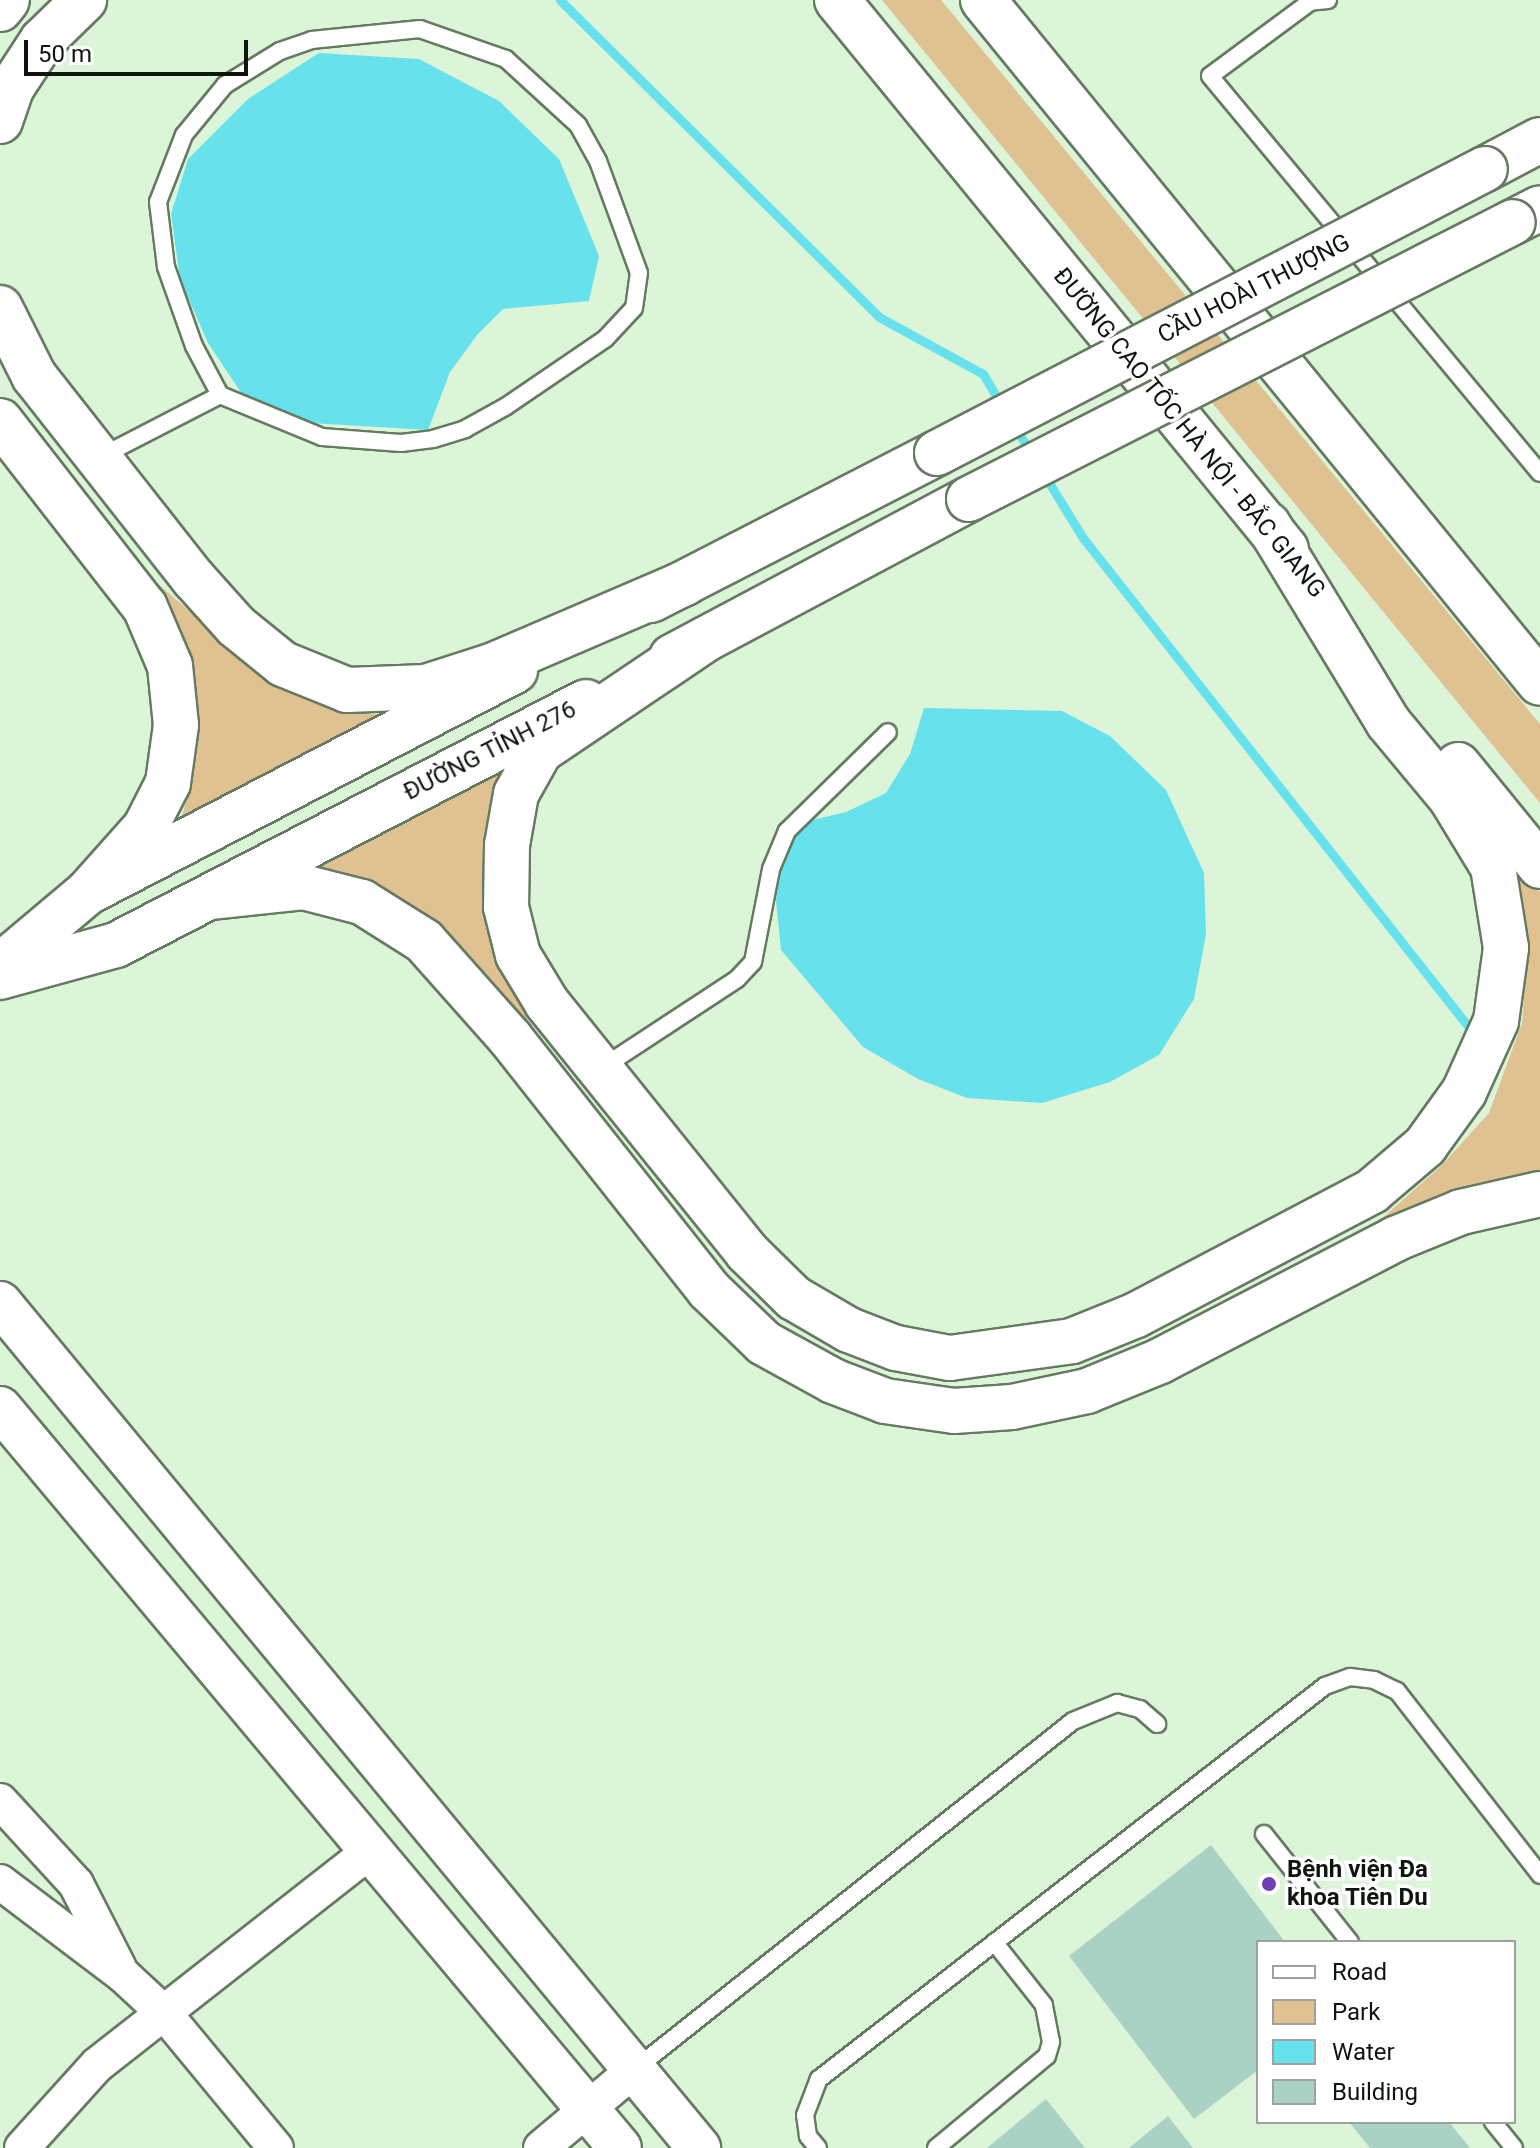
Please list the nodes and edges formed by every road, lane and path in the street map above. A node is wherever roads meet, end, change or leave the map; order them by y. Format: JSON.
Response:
{"nodes":[{"id":1,"x":7,"y":0,"type":"edge"},
{"id":2,"x":84,"y":0,"type":"edge"},
{"id":3,"x":804,"y":0,"type":"edge"},
{"id":4,"x":837,"y":0,"type":"edge"},
{"id":5,"x":983,"y":0,"type":"edge"},
{"id":6,"x":1007,"y":0,"type":"edge"},
{"id":7,"x":1328,"y":0,"type":"edge"},
{"id":8,"x":1309,"y":1,"type":"edge"},
{"id":9,"x":0,"y":9,"type":"edge"},
{"id":10,"x":0,"y":121,"type":"edge"},
{"id":11,"x":1540,"y":140,"type":"edge"},
{"id":12,"x":1137,"y":186,"type":"junction"},
{"id":13,"x":996,"y":197,"type":"junction"},
{"id":14,"x":1527,"y":215,"type":"edge"},
{"id":15,"x":0,"y":308,"type":"edge"},
{"id":16,"x":220,"y":395,"type":"junction"},
{"id":17,"x":0,"y":421,"type":"edge"},
{"id":18,"x":1340,"y":440,"type":"junction"},
{"id":19,"x":98,"y":458,"type":"junction"},
{"id":20,"x":1540,"y":473,"type":"edge"},
{"id":21,"x":1268,"y":525,"type":"junction"},
{"id":22,"x":685,"y":583,"type":"junction"},
{"id":23,"x":706,"y":639,"type":"junction"},
{"id":24,"x":1540,"y":647,"type":"edge"},
{"id":25,"x":1540,"y":683,"type":"edge"},
{"id":26,"x":888,"y":732,"type":"dead end"},
{"id":27,"x":1540,"y":866,"type":"edge"},
{"id":28,"x":88,"y":892,"type":"junction"},
{"id":29,"x":210,"y":897,"type":"junction"},
{"id":30,"x":0,"y":966,"type":"edge"},
{"id":31,"x":0,"y":977,"type":"edge"},
{"id":32,"x":600,"y":1069,"type":"junction"},
{"id":33,"x":1540,"y":1194,"type":"edge"},
{"id":34,"x":0,"y":1303,"type":"edge"},
{"id":35,"x":0,"y":1408,"type":"edge"},
{"id":36,"x":1157,"y":1724,"type":"dead end"},
{"id":37,"x":0,"y":1801,"type":"edge"},
{"id":38,"x":1264,"y":1834,"type":"dead end"},
{"id":39,"x":371,"y":1850,"type":"junction"},
{"id":40,"x":1540,"y":1875,"type":"edge"},
{"id":41,"x":0,"y":1882,"type":"edge"},
{"id":42,"x":1348,"y":1940,"type":"edge"},
{"id":43,"x":994,"y":1942,"type":"junction"},
{"id":44,"x":123,"y":1975,"type":"junction"},
{"id":45,"x":165,"y":2014,"type":"junction"},
{"id":46,"x":634,"y":2070,"type":"junction"},
{"id":47,"x":588,"y":2109,"type":"junction"},
{"id":48,"x":1495,"y":2124,"type":"edge"},
{"id":49,"x":940,"y":2147,"type":"edge"},
{"id":50,"x":22,"y":2148,"type":"edge"},
{"id":51,"x":276,"y":2148,"type":"edge"},
{"id":52,"x":541,"y":2148,"type":"edge"},
{"id":53,"x":620,"y":2148,"type":"edge"},
{"id":54,"x":699,"y":2148,"type":"edge"},
{"id":55,"x":818,"y":2148,"type":"edge"},
{"id":56,"x":1514,"y":2148,"type":"edge"}],
"edges":[{"from":1,"to":9,"type":"main road"},
{"from":2,"to":10,"type":"main road"},
{"from":3,"to":13,"type":"main road"},
{"from":4,"to":13,"type":"main road","name":"ĐƯỜNG CAO TỐC HÀ NỘI - BẮC GIANG"},
{"from":5,"to":12,"type":"main road"},
{"from":6,"to":12,"type":"main road"},
{"from":7,"to":8,"type":"lane"},
{"from":8,"to":20,"type":"lane"},
{"from":11,"to":22,"type":"main road","name":"CẦU HOÀI THƯỢNG","bridge":true},
{"from":12,"to":18,"type":"main road"},
{"from":13,"to":21,"type":"main road","name":"ĐƯỜNG CAO TỐC HÀ NỘI - BẮC GIANG"},
{"from":14,"to":23,"type":"main road","name":"ĐƯỜNG TỈNH 276","bridge":true},
{"from":15,"to":19,"type":"main road"},
{"from":16,"to":16,"type":"lane"},
{"from":16,"to":19,"type":"lane"},
{"from":17,"to":28,"type":"main road"},
{"from":18,"to":24,"type":"main road"},
{"from":18,"to":25,"type":"main road"},
{"from":19,"to":22,"type":"main road"},
{"from":21,"to":27,"type":"main road","name":"ĐƯỜNG CAO TỐC HÀ NỘI - BẮC GIANG"},
{"from":21,"to":32,"type":"main road"},
{"from":22,"to":28,"type":"main road"},
{"from":23,"to":29,"type":"main road","name":"ĐƯỜNG TỈNH 276"},
{"from":23,"to":32,"type":"main road"},
{"from":26,"to":32,"type":"lane"},
{"from":28,"to":30,"type":"main road"},
{"from":29,"to":31,"type":"main road","name":"ĐƯỜNG TỈNH 276"},
{"from":29,"to":33,"type":"main road"},
{"from":34,"to":46,"type":"street"},
{"from":35,"to":39,"type":"street"},
{"from":36,"to":46,"type":"lane"},
{"from":37,"to":44,"type":"street"},
{"from":38,"to":42,"type":"lane"},
{"from":39,"to":45,"type":"street"},
{"from":39,"to":47,"type":"street"},
{"from":40,"to":43,"type":"lane"},
{"from":41,"to":44,"type":"street"},
{"from":43,"to":49,"type":"lane"},
{"from":43,"to":55,"type":"lane"},
{"from":44,"to":45,"type":"street"},
{"from":45,"to":50,"type":"street"},
{"from":45,"to":51,"type":"street"},
{"from":46,"to":47,"type":"street"},
{"from":46,"to":54,"type":"street"},
{"from":47,"to":52,"type":"street"},
{"from":47,"to":53,"type":"street"},
{"from":48,"to":56,"type":"lane"}]}
